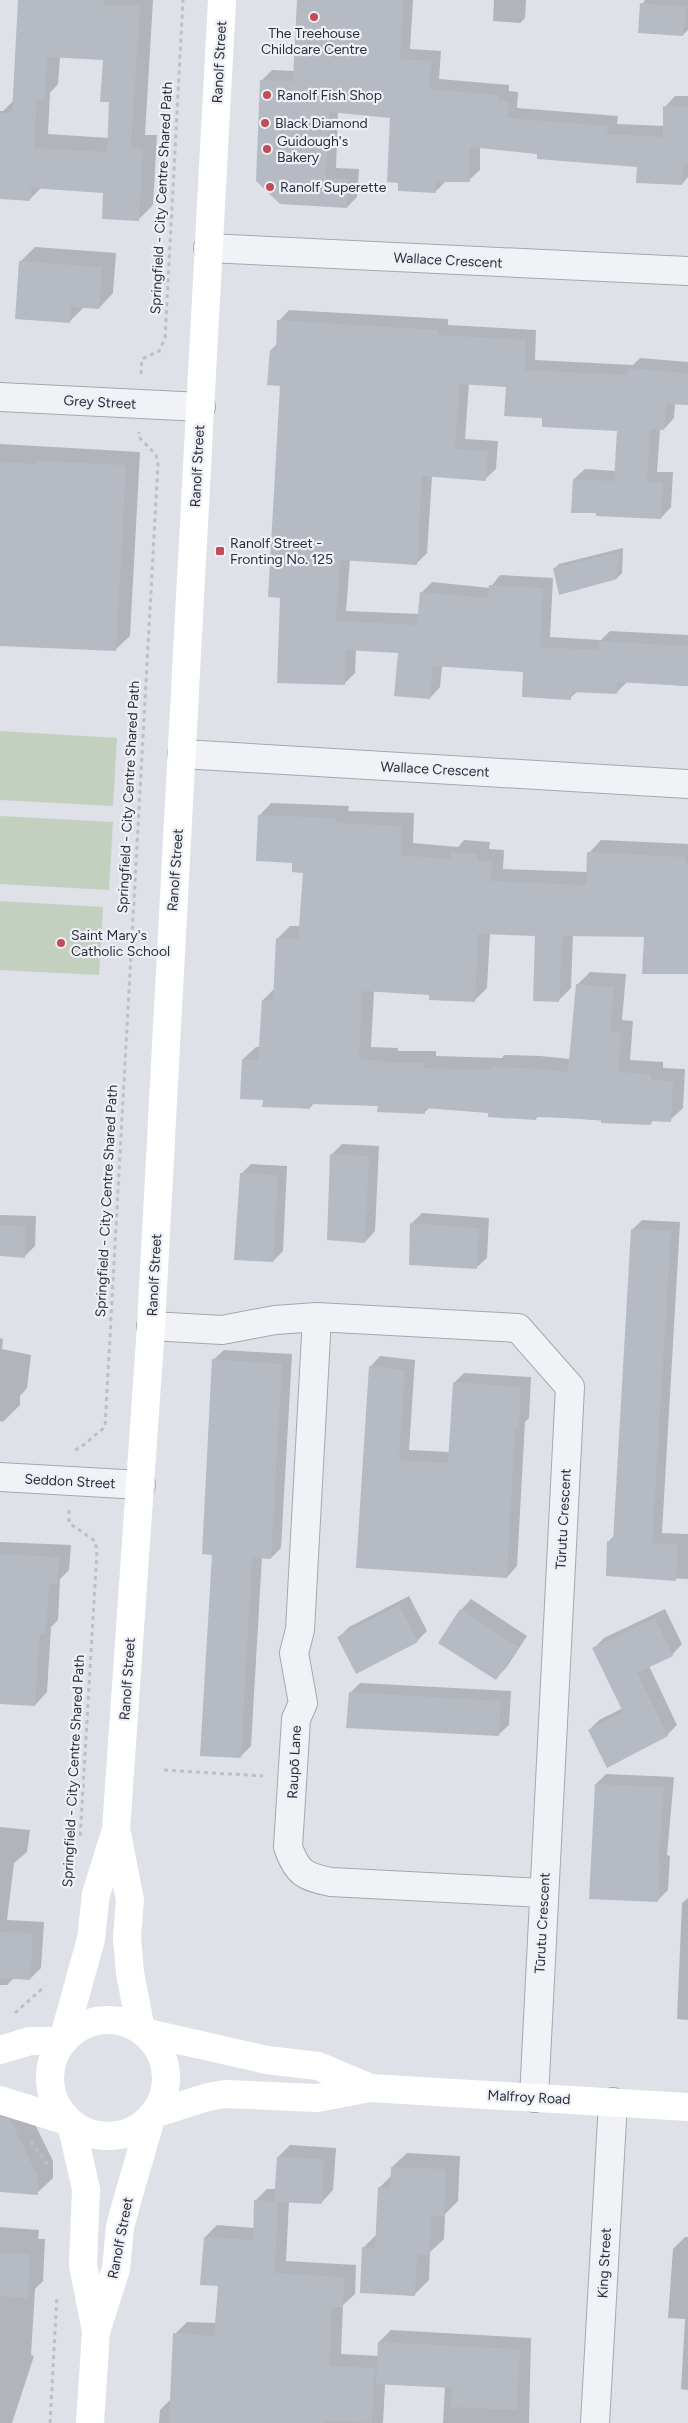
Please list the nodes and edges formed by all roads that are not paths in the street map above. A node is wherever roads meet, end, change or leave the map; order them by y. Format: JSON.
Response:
{"nodes":[{"id":1,"x":222,"y":0,"type":"edge"},
{"id":2,"x":208,"y":248,"type":"junction"},
{"id":3,"x":688,"y":271,"type":"edge"},
{"id":4,"x":0,"y":397,"type":"edge"},
{"id":5,"x":200,"y":408,"type":"junction"},
{"id":6,"x":182,"y":754,"type":"junction"},
{"id":7,"x":688,"y":784,"type":"edge"},
{"id":8,"x":317,"y":1317,"type":"junction"},
{"id":9,"x":151,"y":1326,"type":"junction"},
{"id":10,"x":0,"y":1477,"type":"edge"},
{"id":11,"x":141,"y":1484,"type":"junction"},
{"id":12,"x":116,"y":1830,"type":"junction"},
{"id":13,"x":544,"y":1892,"type":"junction"},
{"id":14,"x":142,"y":2031,"type":"junction"},
{"id":15,"x":63,"y":2040,"type":"junction"},
{"id":16,"x":0,"y":2050,"type":"edge"},
{"id":17,"x":370,"y":2088,"type":"junction"},
{"id":18,"x":534,"y":2098,"type":"junction"},
{"id":19,"x":0,"y":2100,"type":"edge"},
{"id":20,"x":613,"y":2102,"type":"junction"},
{"id":21,"x":688,"y":2107,"type":"edge"},
{"id":22,"x":153,"y":2114,"type":"junction"},
{"id":23,"x":71,"y":2123,"type":"junction"},
{"id":24,"x":96,"y":2332,"type":"junction"},
{"id":25,"x":90,"y":2423,"type":"edge"},
{"id":26,"x":596,"y":2423,"type":"edge"}],
"edges":[{"from":1,"to":2,"type":"street","name":"Ranolf Street"},
{"from":2,"to":3,"type":"street","name":"Wallace Crescent"},
{"from":2,"to":5,"type":"street","name":"Ranolf Street"},
{"from":4,"to":5,"type":"street","name":"Grey Street"},
{"from":5,"to":6,"type":"street","name":"Ranolf Street"},
{"from":6,"to":7,"type":"street","name":"Wallace Crescent"},
{"from":6,"to":9,"type":"street","name":"Ranolf Street"},
{"from":8,"to":9,"type":"street","name":"Tūrutu Crescent"},
{"from":8,"to":13,"type":"street","name":"Tūrutu Crescent"},
{"from":8,"to":13,"type":"street","name":"Raupō Lane"},
{"from":9,"to":11,"type":"street","name":"Ranolf Street"},
{"from":10,"to":11,"type":"street","name":"Seddon Street"},
{"from":11,"to":12,"type":"street","name":"Ranolf Street"},
{"from":12,"to":14,"type":"street","name":"Ranolf Street"},
{"from":12,"to":15,"type":"street","name":"Ranolf Street"},
{"from":13,"to":18,"type":"street","name":"Tūrutu Crescent"},
{"from":14,"to":15,"type":"street"},
{"from":14,"to":17,"type":"street","name":"Malfroy Road"},
{"from":14,"to":22,"type":"street"},
{"from":15,"to":16,"type":"street"},
{"from":15,"to":23,"type":"street"},
{"from":17,"to":18,"type":"street","name":"Malfroy Road"},
{"from":17,"to":22,"type":"street","name":"Malfroy Road"},
{"from":18,"to":20,"type":"street","name":"Malfroy Road"},
{"from":19,"to":23,"type":"street"},
{"from":20,"to":21,"type":"street","name":"Malfroy Road"},
{"from":20,"to":26,"type":"street","name":"King Street"},
{"from":22,"to":23,"type":"street"},
{"from":22,"to":24,"type":"street","name":"Ranolf Street"},
{"from":23,"to":24,"type":"street","name":"Ranolf Street"},
{"from":24,"to":25,"type":"street","name":"Ranolf Street"}]}
